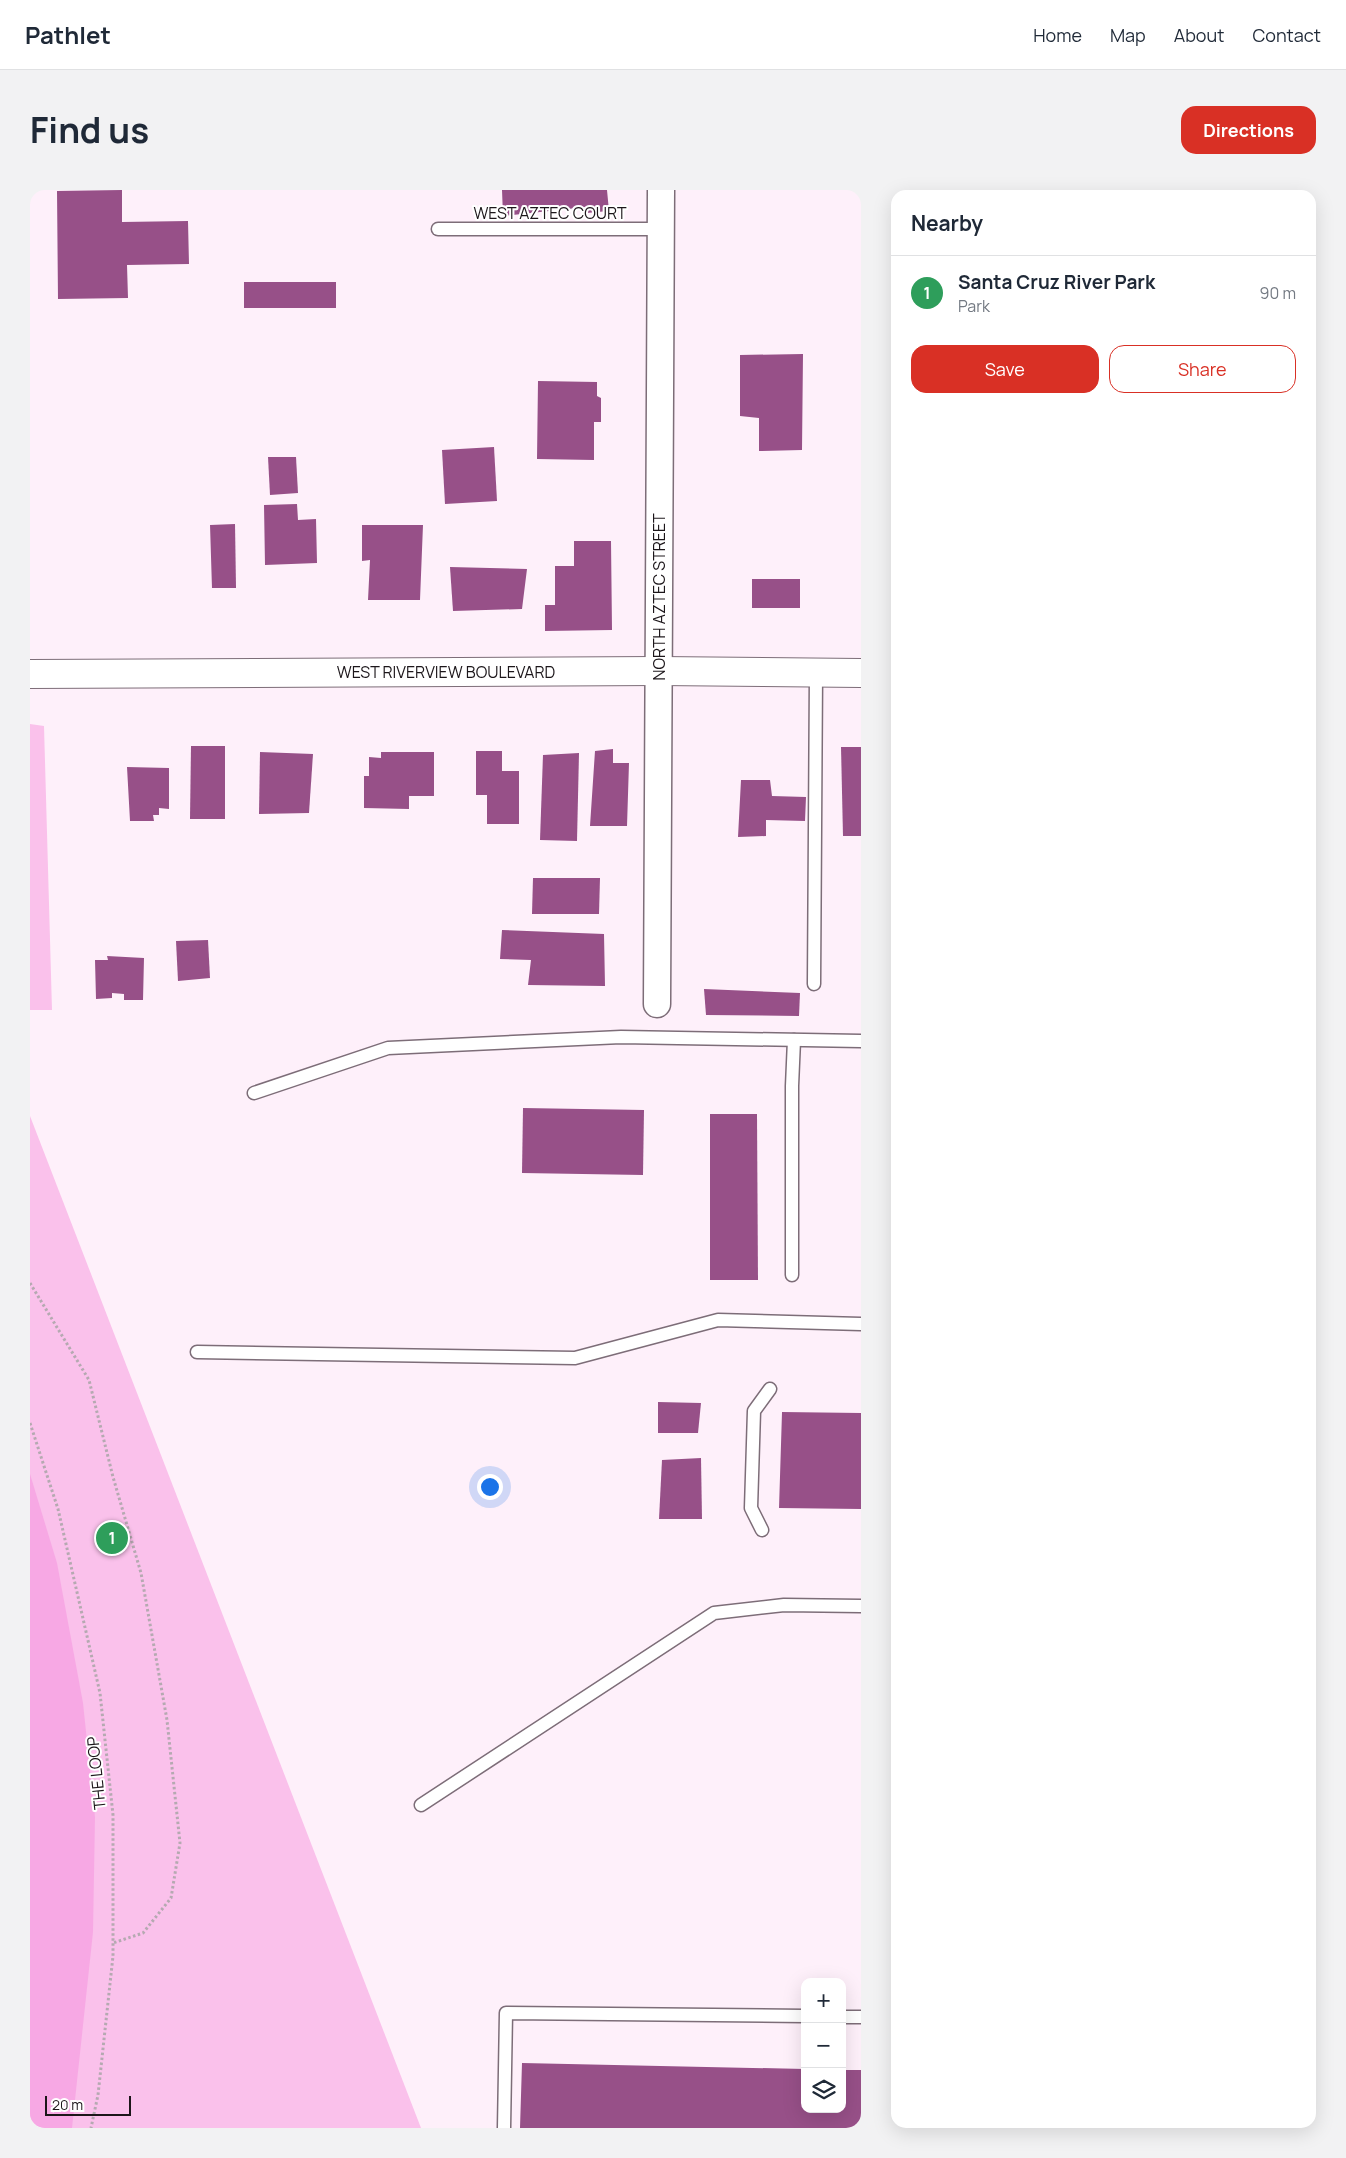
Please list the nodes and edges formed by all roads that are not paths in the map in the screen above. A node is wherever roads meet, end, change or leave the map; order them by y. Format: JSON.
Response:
{"nodes":[{"id":1,"x":662,"y":190,"type":"edge"},
{"id":2,"x":438,"y":229,"type":"dead end"},
{"id":3,"x":661,"y":229,"type":"junction"},
{"id":4,"x":659,"y":671,"type":"junction"},
{"id":5,"x":816,"y":672,"type":"junction"},
{"id":6,"x":861,"y":673,"type":"edge"},
{"id":7,"x":30,"y":674,"type":"edge"},
{"id":8,"x":814,"y":984,"type":"dead end"},
{"id":9,"x":657,"y":1004,"type":"dead end"},
{"id":10,"x":794,"y":1040,"type":"junction"},
{"id":11,"x":861,"y":1040,"type":"edge"},
{"id":12,"x":254,"y":1093,"type":"dead end"},
{"id":13,"x":792,"y":1275,"type":"dead end"},
{"id":14,"x":861,"y":1324,"type":"edge"},
{"id":15,"x":197,"y":1352,"type":"dead end"},
{"id":16,"x":770,"y":1389,"type":"dead end"},
{"id":17,"x":762,"y":1530,"type":"dead end"},
{"id":18,"x":861,"y":1606,"type":"edge"},
{"id":19,"x":421,"y":1805,"type":"dead end"},
{"id":20,"x":801,"y":2016,"type":"edge"},
{"id":21,"x":846,"y":2017,"type":"edge"},
{"id":22,"x":861,"y":2017,"type":"edge"},
{"id":23,"x":504,"y":2128,"type":"edge"}],
"edges":[{"from":1,"to":3,"type":"street","name":"NORTH AZTEC STREET"},
{"from":2,"to":3,"type":"lane","name":"WEST AZTEC COURT"},
{"from":3,"to":4,"type":"street","name":"NORTH AZTEC STREET"},
{"from":4,"to":5,"type":"street","name":"WEST RIVERVIEW BOULEVARD"},
{"from":4,"to":7,"type":"street","name":"WEST RIVERVIEW BOULEVARD"},
{"from":4,"to":9,"type":"street","name":"NORTH AZTEC STREET"},
{"from":5,"to":6,"type":"street","name":"WEST RIVERVIEW BOULEVARD"},
{"from":5,"to":8,"type":"lane"},
{"from":10,"to":11,"type":"lane"},
{"from":10,"to":12,"type":"lane"},
{"from":10,"to":13,"type":"lane"},
{"from":14,"to":15,"type":"lane"},
{"from":16,"to":17,"type":"lane"},
{"from":18,"to":19,"type":"lane"},
{"from":20,"to":23,"type":"lane"},
{"from":21,"to":22,"type":"lane"}]}
